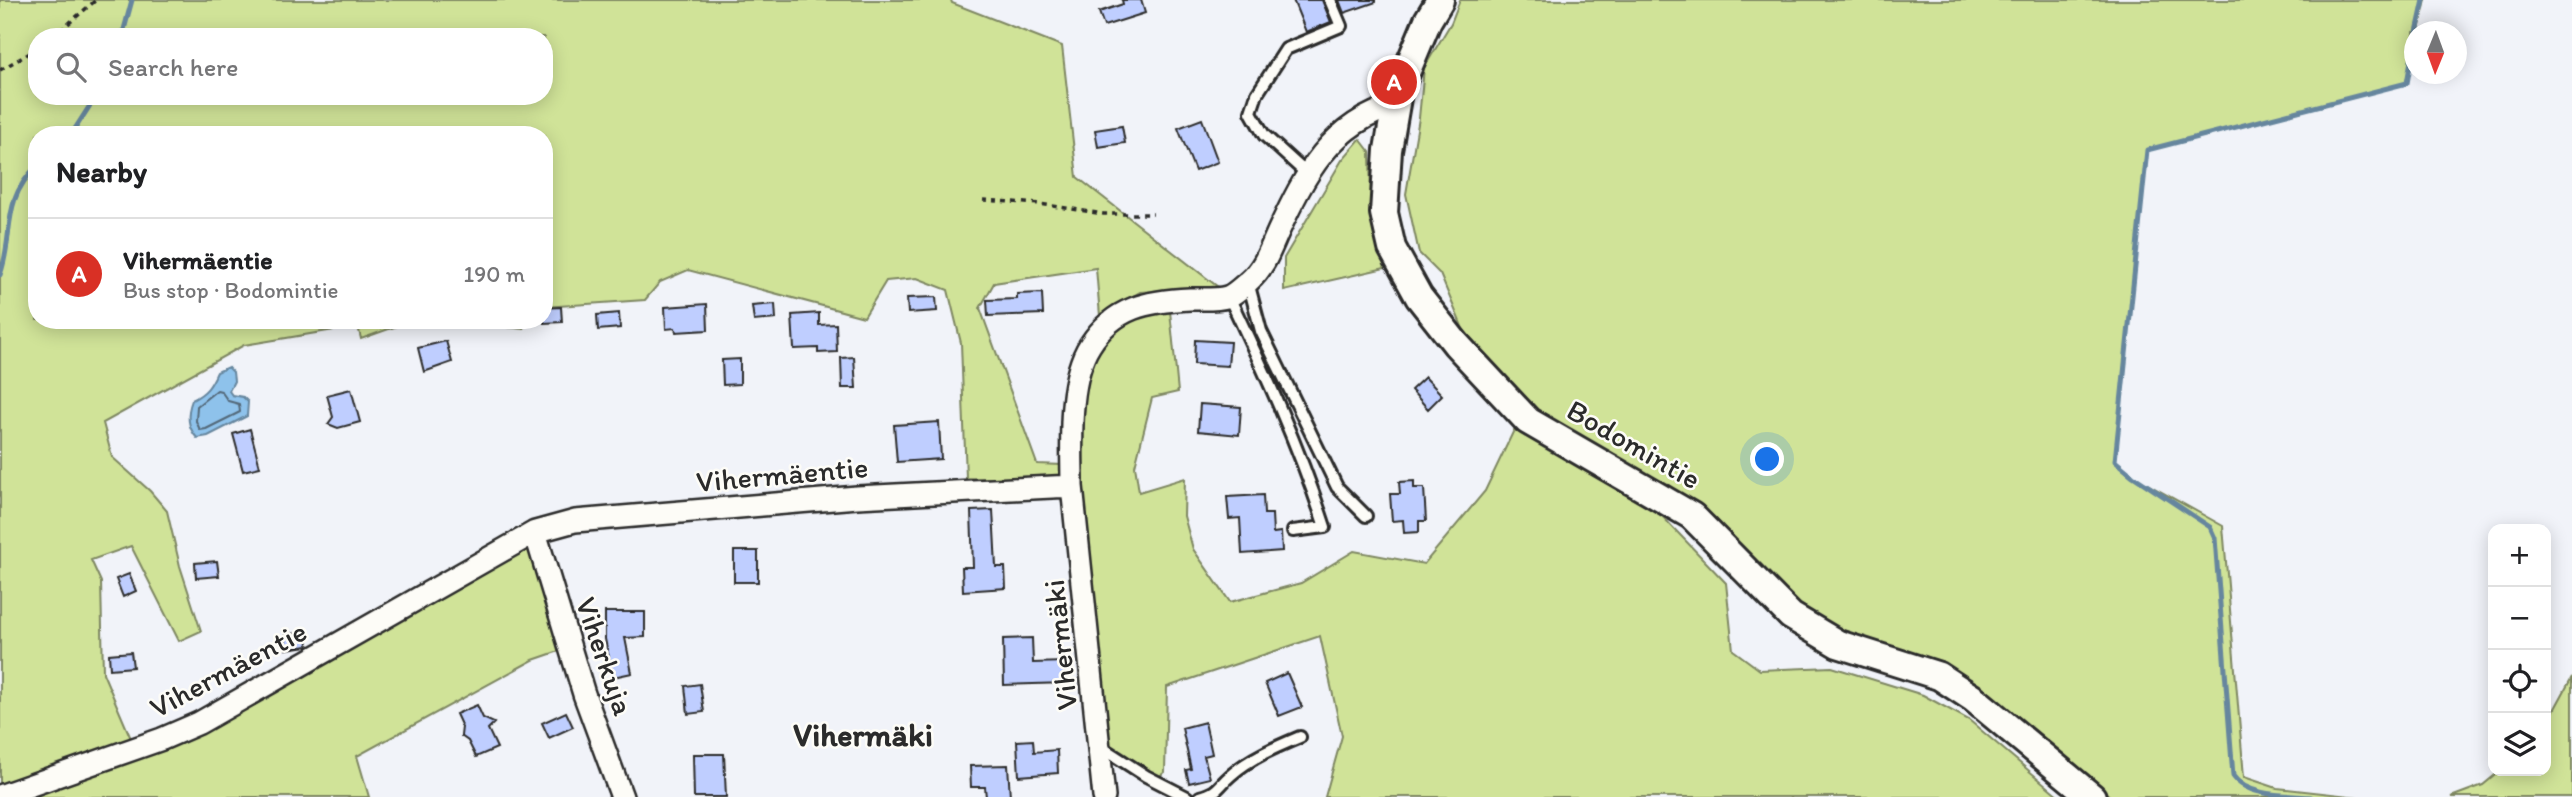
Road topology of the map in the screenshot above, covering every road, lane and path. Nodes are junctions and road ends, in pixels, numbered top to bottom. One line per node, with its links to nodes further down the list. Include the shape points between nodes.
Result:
1 (96, 0): 4 (path)
2 (1329, 0): 8 (lane, via 1341,26 1286,49 1251,112 1264,135)
3 (1440, 0): 7 (street, Bodomintie)
4 (63, 28)
5 (28, 54): 6 (path)
6 (0, 70)
7 (1396, 105): 8 (street, via 1364,117 1345,131); 24 (street, Bodomintie, via 1384,213 1392,248 1419,297 1528,421 1692,516 1791,616 1838,644 1939,676)
8 (1307, 174): 11 (street, via 1262,267)
9 (983, 200): 10 (path, via 1104,214)
10 (1153, 214)
11 (1248, 282): 12 (street); 14 (lane, via 1261,331 1337,488)
12 (1228, 297): 13 (street, via 1173,300 1131,309 1106,323 1088,348 1079,372 1072,423); 15 (lane, via 1276,396 1325,527)
13 (1072, 486): 16 (street, Vihermäentie, via 575,521); 18 (street, Vihermäki)
14 (1366, 516)
15 (1293, 531)
16 (535, 532): 19 (street, Vihermäentie, via 199,723); 20 (street, Viherkuja, via 584,694)
17 (1300, 737): 23 (lane, via 1267,751 1231,775 1217,792)
18 (1101, 747): 21 (street, Vihermäki); 22 (lane)
19 (0, 796)
20 (622, 797)
21 (1104, 797)
22 (1187, 797)
23 (1200, 797)
24 (2092, 797)

